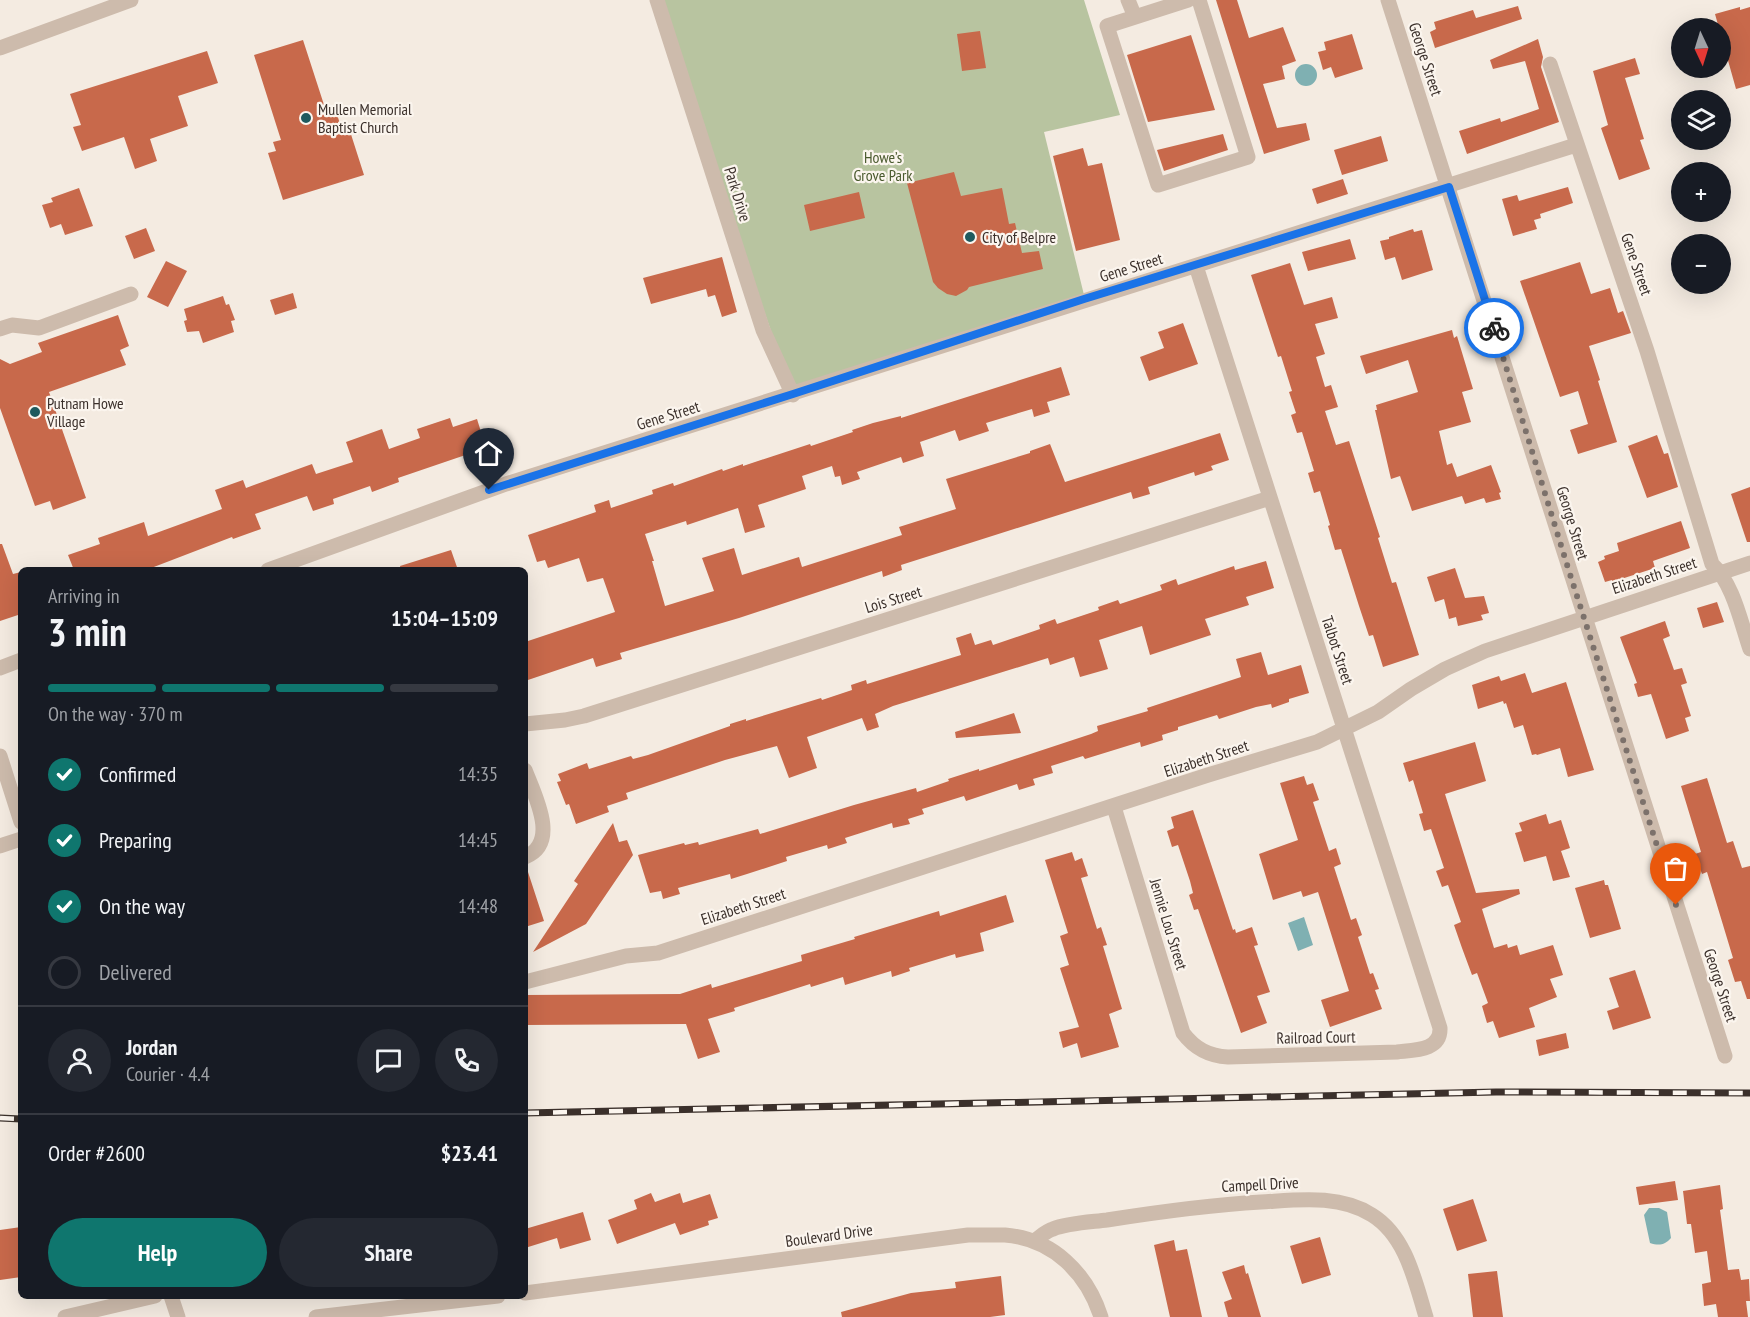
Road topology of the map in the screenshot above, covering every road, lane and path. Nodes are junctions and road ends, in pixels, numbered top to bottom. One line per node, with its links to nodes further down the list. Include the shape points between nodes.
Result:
1 (131, 0): 8 (street)
2 (657, 0): 15 (street, Park Drive, via 763,330)
3 (1128, 0): 7 (street)
4 (1188, 0): 7 (street)
5 (1199, 0): 7 (street, via 1248,157 1158,185 1107,26)
6 (1388, 0): 11 (street, George Street)
7 (1135, 17)
8 (0, 48)
9 (1550, 64): 10 (street)
10 (1576, 145): 11 (street, Gene Street); 19 (street, Gene Street, via 1644,340 1713,564)
11 (1449, 187): 12 (street, Gene Street); 20 (street, George Street)
12 (1196, 266): 15 (street, Gene Street); 16 (street, Talbot Street)
13 (131, 294): 14 (street, via 39,328 12,324)
14 (0, 329)
15 (793, 394): 18 (street, Gene Street, via 506,484)
16 (1270, 498): 24 (street, Lois Street, via 584,716); 25 (street, Talbot Street)
17 (1750, 562): 19 (street, Elizabeth Street)
18 (276, 567)
19 (1721, 572): 20 (street, Elizabeth Street); 21 (street, Gene Street)
20 (1585, 617): 25 (street, Elizabeth Street, via 1445,669); 36 (street, George Street)
21 (1750, 649)
22 (18, 661): 23 (street)
23 (0, 668)
24 (528, 724)
25 (1345, 728): 28 (street, Elizabeth Street, via 1317,742); 34 (street, Talbot Street, via 1440,1028)
26 (0, 756): 29 (street)
27 (528, 780): 32 (street, via 544,832 539,848)
28 (1114, 807): 33 (street, Elizabeth Street, via 658,953 626,956); 35 (street, Jennie Lou Street, via 1183,1033)
29 (18, 813)
30 (18, 840): 31 (street)
31 (0, 846)
32 (528, 855)
33 (528, 981)
34 (1436, 1044): 35 (street, Railroad Court, via 1397,1052 1228,1057 1213,1056)
35 (1197, 1048)
36 (1725, 1056)
37 (1034, 1241): 38 (street, Boulevard Drive, via 1007,1235 968,1235); 45 (street, Boulevard Drive, via 1071,1264 1083,1279); 46 (street, Campell Drive, via 1052,1229 1167,1210 1304,1200 1352,1205 1373,1215 1400,1243)
38 (528, 1293)
39 (142, 1299): 42 (street)
40 (172, 1299): 43 (street)
41 (472, 1299): 44 (street)
42 (66, 1317)
43 (178, 1317)
44 (316, 1317)
45 (1101, 1317)
46 (1426, 1317)

